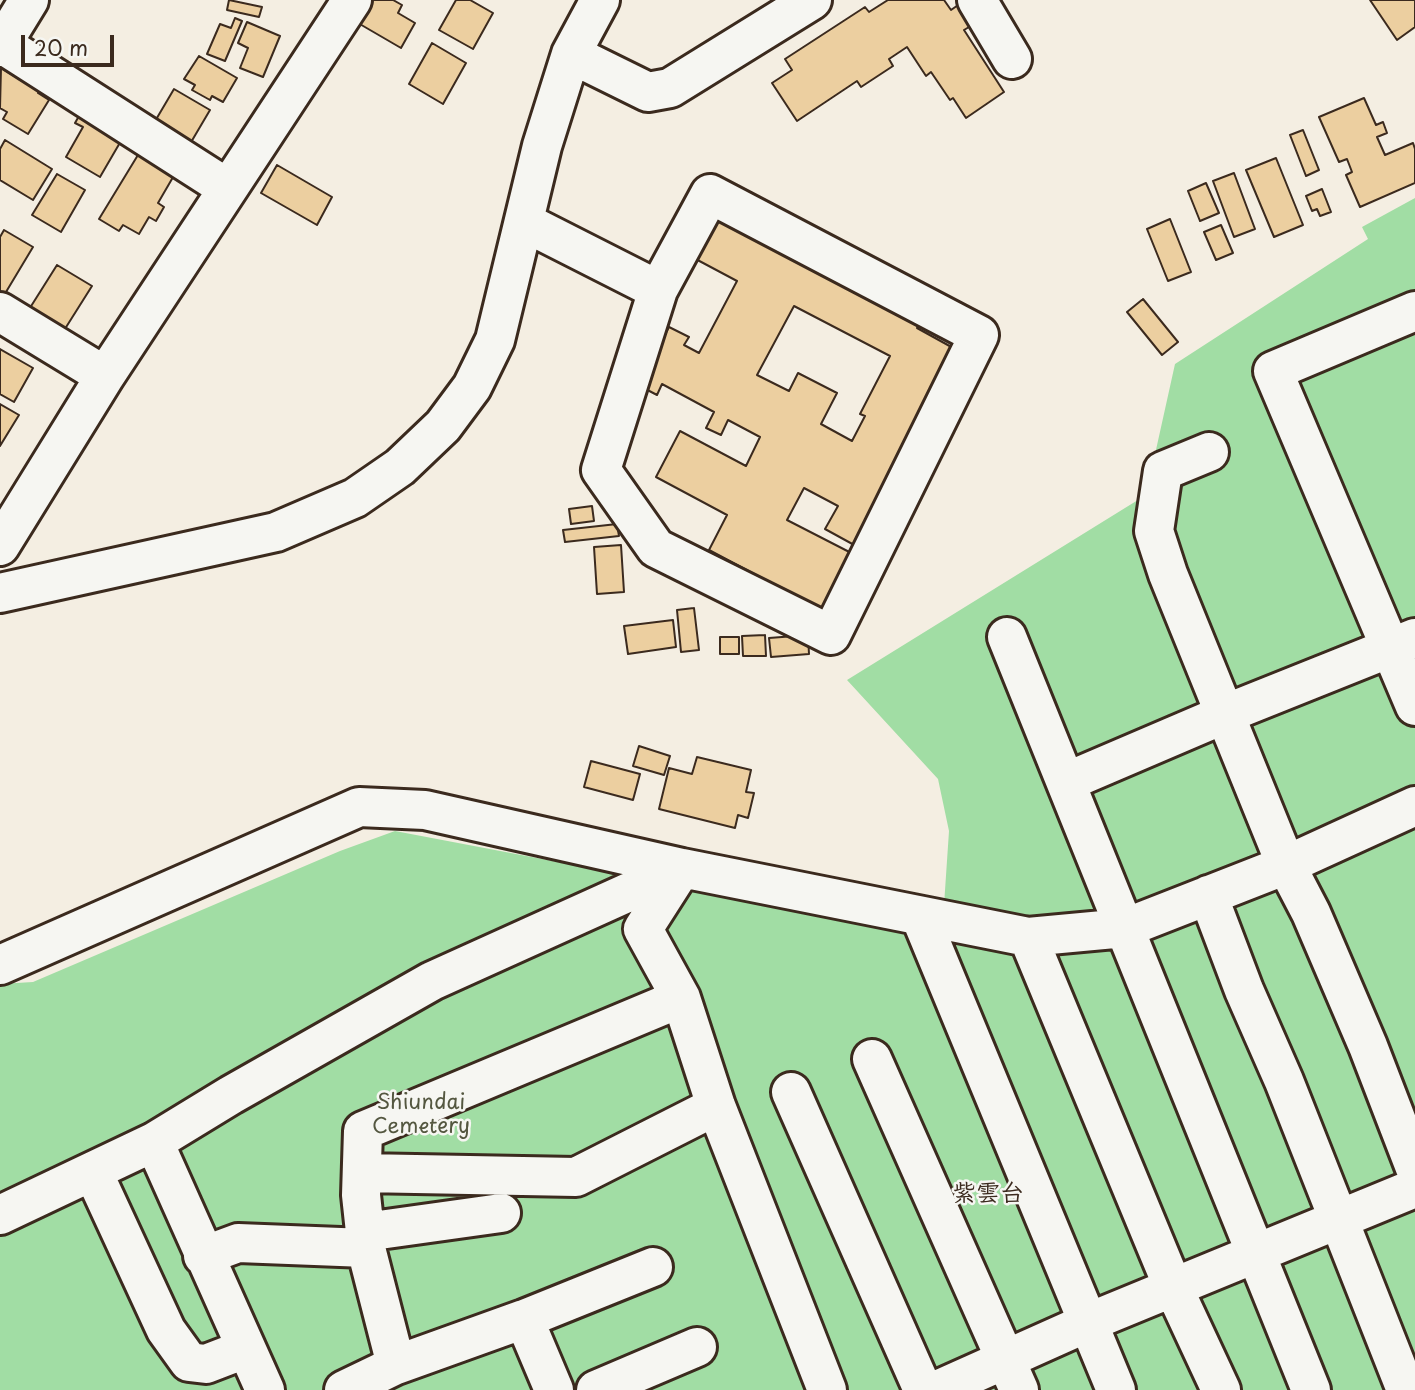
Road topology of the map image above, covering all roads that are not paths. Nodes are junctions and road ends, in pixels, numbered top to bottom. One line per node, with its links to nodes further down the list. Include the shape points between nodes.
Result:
1 (29, 0): 6 (street)
2 (352, 0): 9 (street)
3 (600, 0): 7 (street)
4 (812, 0): 7 (street, via 670,88 648,92)
5 (977, 0): 8 (street)
6 (1, 45): 9 (street)
7 (571, 54): 10 (street)
8 (1012, 59)
9 (227, 188): 14 (street)
10 (524, 222): 11 (street); 17 (street, via 495,340 472,387 443,426 400,467 355,498 276,533)
11 (658, 290): 11 (street, via 601,470 656,548 831,635 979,335 710,194)
12 (1415, 311): 19 (street, via 1273,371)
13 (0, 312): 14 (street)
14 (105, 376): 16 (street)
15 (1209, 452): 21 (street, via 1163,471 1154,531)
16 (0, 546)
17 (0, 593)
18 (1007, 637): 22 (street)
19 (1402, 643): 20 (street); 21 (street)
20 (1415, 706)
21 (1225, 714): 22 (street); 24 (street)
22 (1066, 782): 28 (street)
23 (1415, 806): 24 (street)
24 (1286, 865): 26 (street); 36 (street, via 1368,1046)
25 (682, 868): 27 (street); 30 (street, via 425,810 359,807); 31 (street, via 643,929); 35 (street, via 432,981)
26 (1208, 895): 28 (street); 42 (street)
27 (920, 916): 29 (street); 49 (street)
28 (1125, 928): 29 (street); 44 (street)
29 (1028, 937): 47 (street)
30 (0, 965)
31 (681, 998): 34 (street); 38 (street, via 363,1131)
32 (872, 1059): 53 (street)
33 (791, 1093): 59 (street)
34 (716, 1106): 38 (street, via 576,1177); 58 (street)
35 (154, 1142): 37 (street); 45 (street)
36 (1415, 1168)
37 (93, 1172): 41 (street); 51 (street, via 166,1331 189,1362 206,1364)
38 (362, 1173): 43 (street)
39 (1415, 1188): 42 (street)
40 (501, 1213): 43 (street)
41 (0, 1215)
42 (1338, 1220): 44 (street); 64 (street)
43 (365, 1240): 45 (street, via 238,1243); 52 (street)
44 (1256, 1253): 47 (street); 63 (street)
45 (203, 1256): 51 (street)
46 (653, 1267): 48 (street)
47 (1173, 1287): 49 (street); 62 (street)
48 (524, 1319): 52 (street); 56 (street)
49 (1089, 1322): 53 (street); 61 (street)
50 (696, 1347): 57 (street)
51 (245, 1349): 54 (street)
52 (396, 1364): 55 (street)
53 (1013, 1374): 60 (street)
54 (265, 1390)
55 (344, 1390)
56 (554, 1390)
57 (596, 1390)
58 (827, 1390)
59 (923, 1390)
60 (937, 1390)
61 (1116, 1390)
62 (1221, 1390)
63 (1311, 1390)
64 (1406, 1390)

